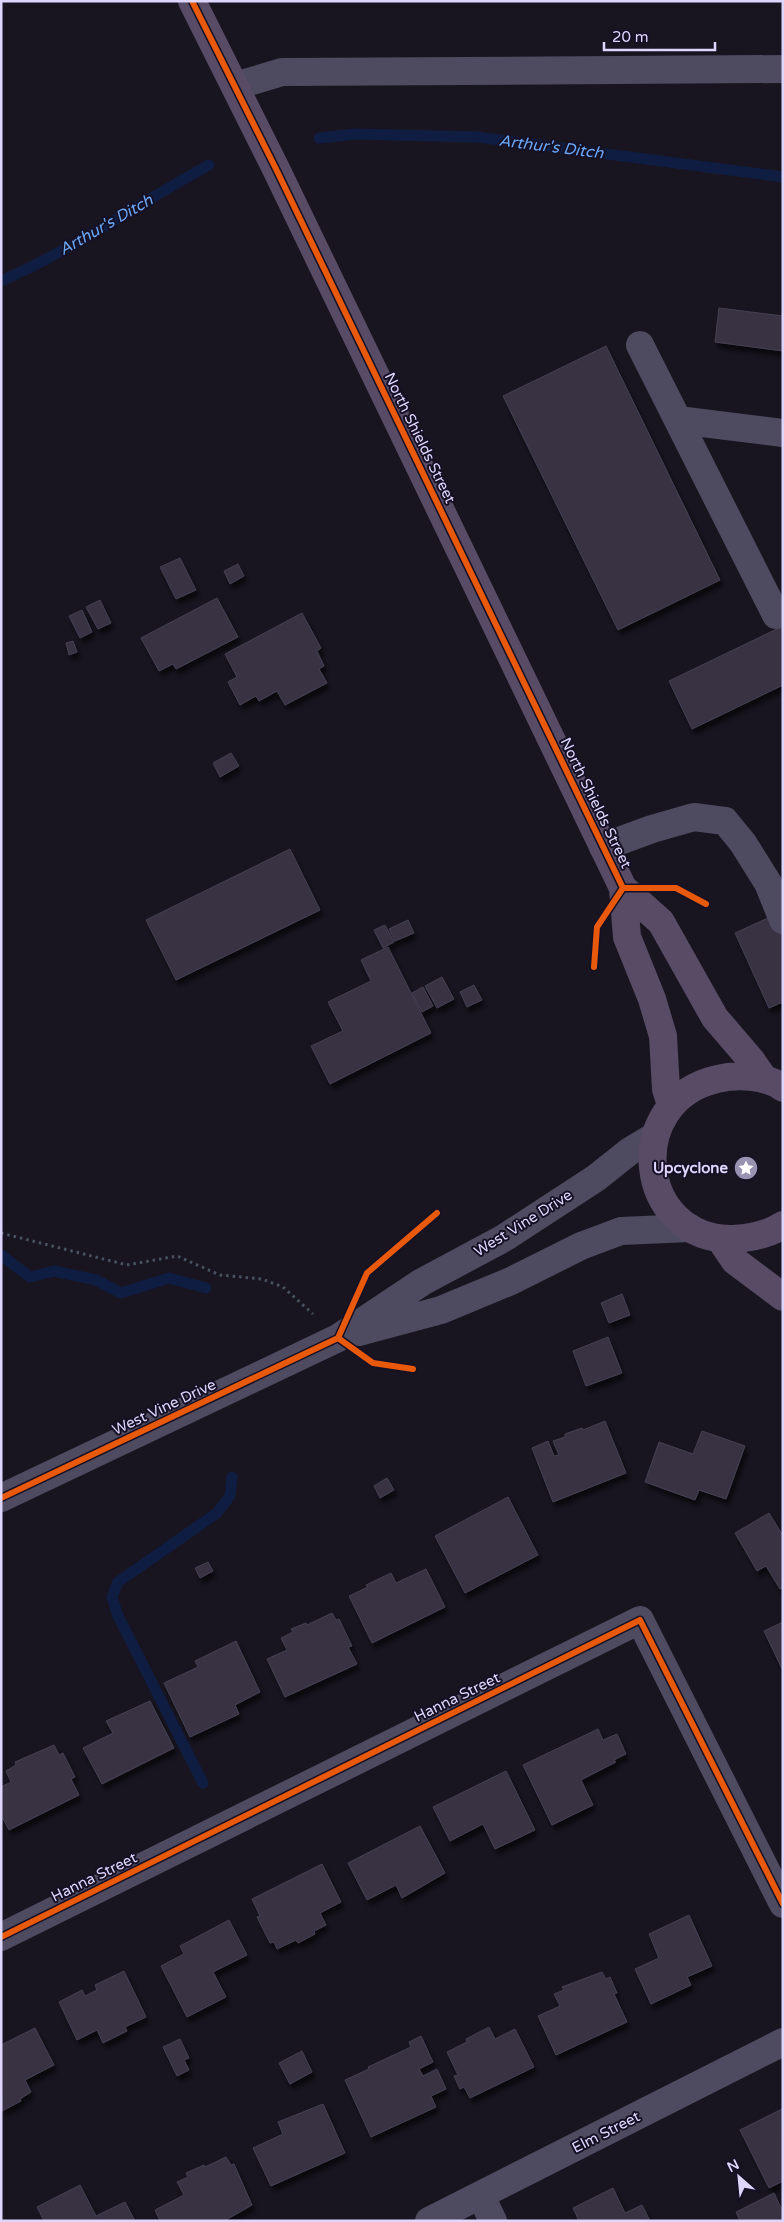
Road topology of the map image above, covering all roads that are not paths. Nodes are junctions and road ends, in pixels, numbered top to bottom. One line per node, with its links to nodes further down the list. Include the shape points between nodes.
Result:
1 (192, 1): 3 (main road, North Shields Street)
2 (783, 69): 3 (street, via 282,72)
3 (240, 96): 8 (main road, North Shields Street)
4 (640, 345): 5 (street)
5 (678, 420): 6 (street); 7 (street)
6 (783, 433)
7 (776, 615)
8 (603, 847): 9 (main road, North Shields Street); 10 (street, via 652,828 694,817 725,821 768,884)
9 (623, 888): 11 (main road, North Shields Street, via 661,922 715,1018); 12 (main road, North Shields Street, via 628,938 663,1036 666,1089)
10 (783, 920)
11 (773, 1084): 12 (main road, via 738,1076 706,1081)
12 (671, 1106): 13 (main road)
13 (655, 1136): 15 (main road, via 651,1154 658,1189 673,1214); 18 (street, West Vine Drive, via 504,1238 422,1282)
14 (783, 1224): 16 (main road, via 774,1231 747,1238)
15 (690, 1228): 16 (main road); 18 (street, West Vine Drive, via 621,1231 441,1310)
16 (720, 1239): 17 (main road, via 735,1261)
17 (783, 1297)
18 (338, 1338): 19 (street, West Vine Drive)
19 (1, 1498)
20 (783, 1904): 21 (street, Hanna Street, via 640,1620)
21 (1, 1937)
22 (783, 2042): 23 (street, Elm Street)
23 (481, 2196): 24 (street, Elm Street); 25 (street)
24 (429, 2221)
25 (493, 2221)

